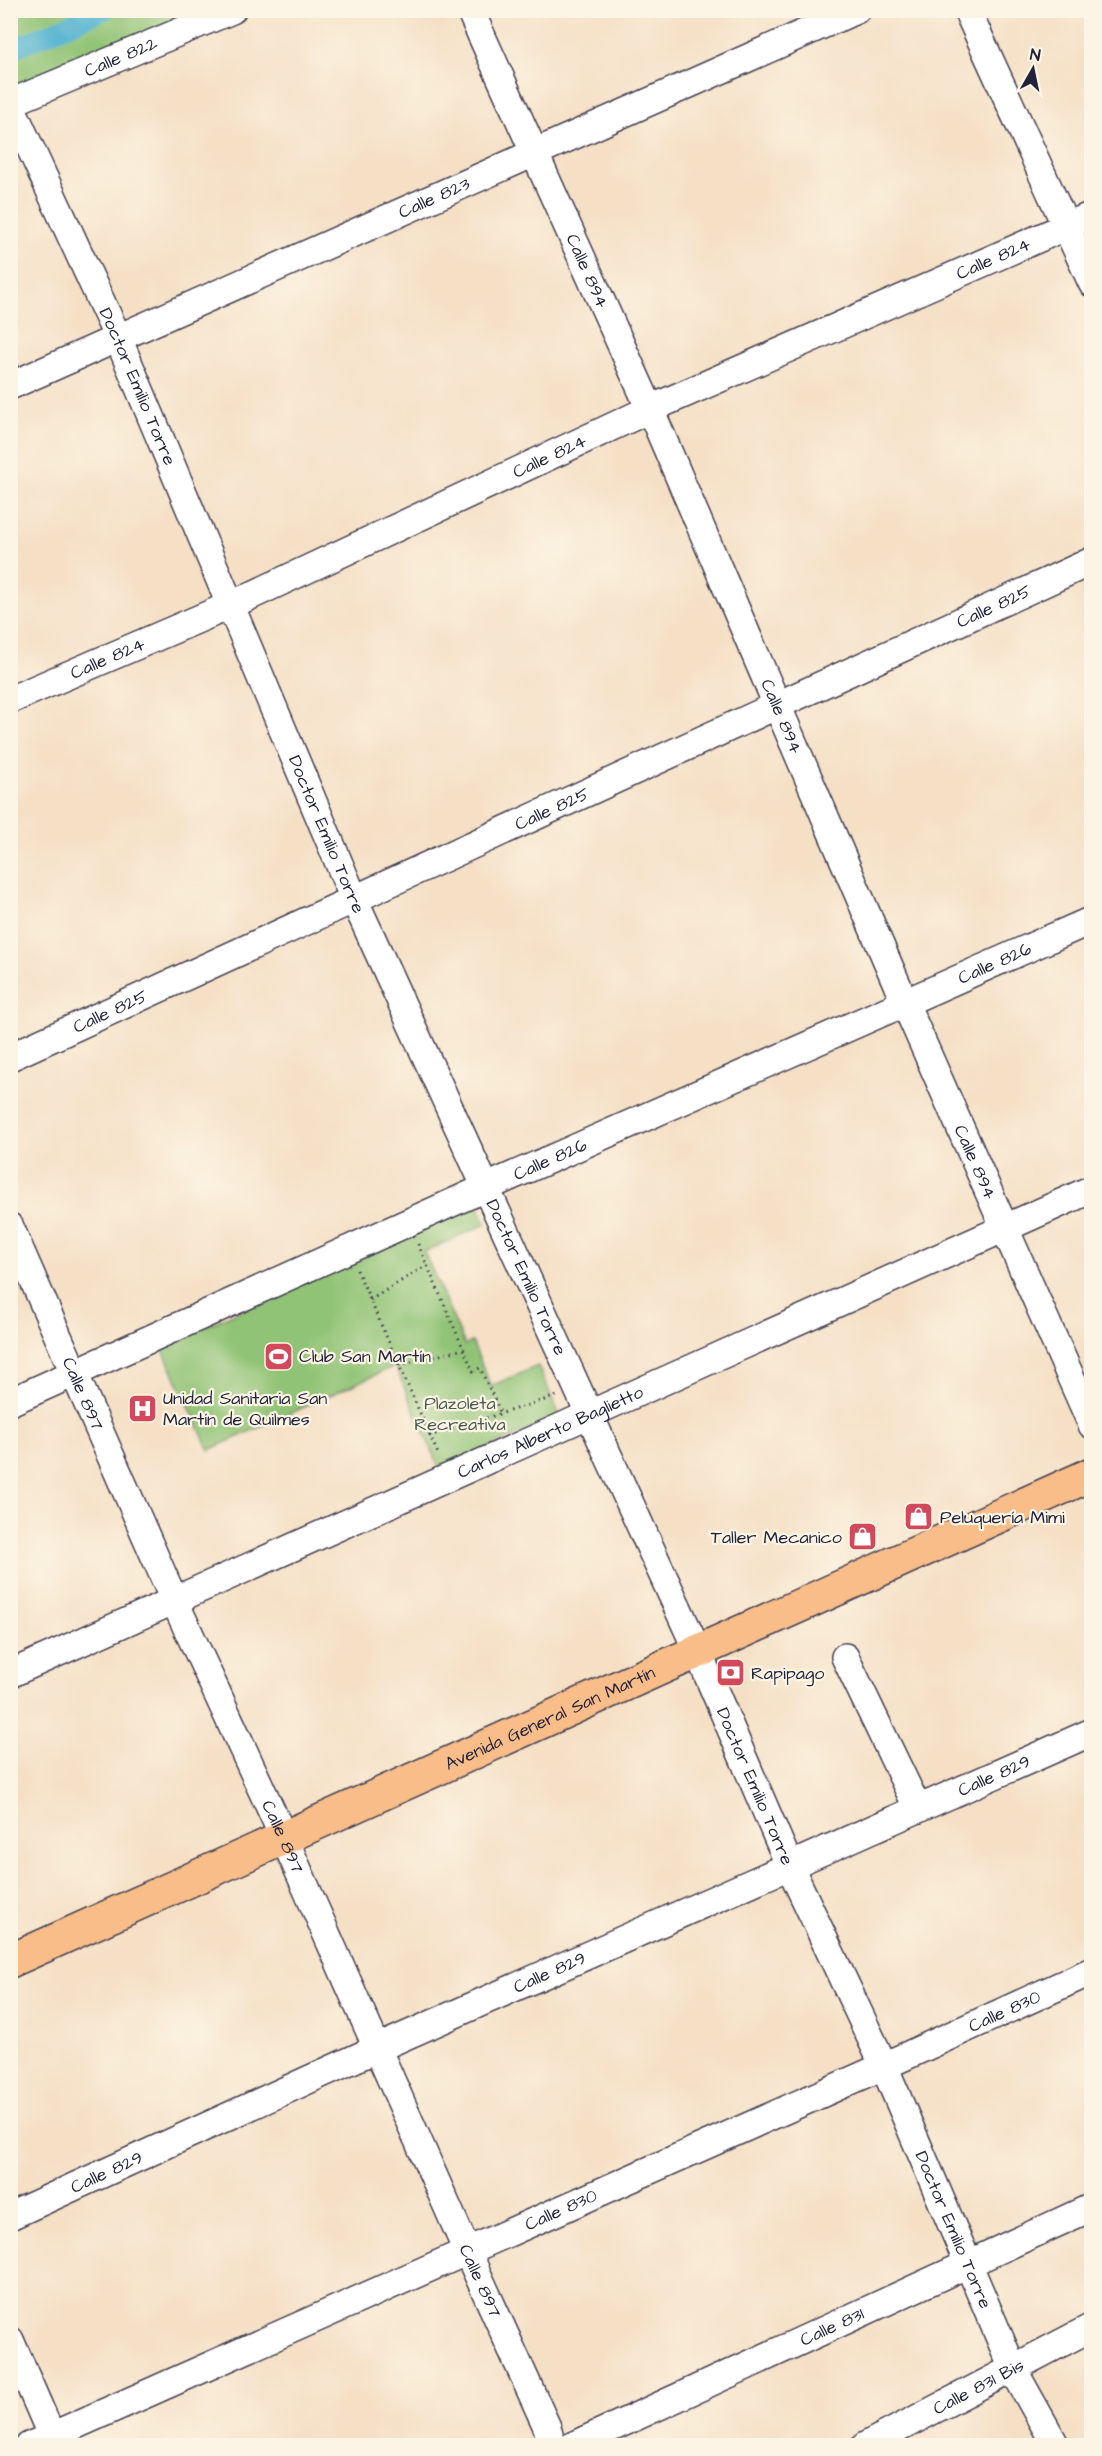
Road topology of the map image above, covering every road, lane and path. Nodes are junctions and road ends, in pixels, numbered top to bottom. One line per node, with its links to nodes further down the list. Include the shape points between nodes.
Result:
1 (232, 10): 5 (street, Calle 822)
2 (470, 10): 6 (street, Calle 894)
3 (856, 10): 6 (street, Calle 823)
4 (967, 10): 8 (street)
5 (10, 103): 10 (street, Doctor Emilio Torre)
6 (534, 153): 10 (street, Calle 823); 12 (street, Calle 894)
7 (1092, 215): 8 (street, Calle 824)
8 (1066, 226): 9 (street); 12 (street, Calle 824)
9 (1092, 283)
10 (118, 338): 11 (street, Calle 823); 14 (street, Doctor Emilio Torre)
11 (10, 386)
12 (650, 409): 14 (street, Calle 824); 16 (street, Calle 894)
13 (1092, 561): 16 (street, Calle 825)
14 (231, 605): 15 (street, Calle 824); 17 (street, Doctor Emilio Torre)
15 (10, 700)
16 (777, 705): 17 (street, Calle 825); 19 (street, Calle 894)
17 (354, 898): 20 (street, Calle 825); 21 (street, Doctor Emilio Torre)
18 (1092, 920): 19 (street, Calle 826)
19 (905, 1003): 21 (street, Calle 826); 25 (street, Calle 894)
20 (10, 1058)
21 (487, 1187): 23 (street, Calle 826); 32 (street, Doctor Emilio Torre)
22 (1092, 1189): 25 (street, Carlos Alberto Baglietto)
23 (408, 1223): 26 (street, Calle 826); 27 (path)
24 (10, 1227): 31 (street, Calle 897)
25 (1004, 1228): 35 (street, Carlos Alberto Baglietto); 36 (street, Calle 894)
26 (348, 1250): 28 (path); 31 (street, Calle 826)
27 (427, 1266): 28 (path); 29 (path)
28 (370, 1300): 30 (path)
29 (464, 1349): 30 (path); 34 (path, via 473,1371 480,1368)
30 (399, 1365): 37 (path)
31 (75, 1373): 33 (street, Calle 826); 40 (street, Calle 897)
32 (579, 1389): 34 (path); 35 (street, Doctor Emilio Torre)
33 (10, 1402)
34 (501, 1413): 37 (path)
35 (590, 1413): 39 (street, Carlos Alberto Baglietto); 41 (street, Doctor Emilio Torre)
36 (1092, 1425)
37 (429, 1436): 39 (path)
38 (1092, 1474): 41 (main road, Avenida General San Martín)
39 (448, 1477): 40 (street, Carlos Alberto Baglietto)
40 (174, 1600): 43 (street, Carlos Alberto Baglietto); 46 (street, Calle 897)
41 (697, 1650): 46 (main road, Avenida General San Martín); 47 (street, Doctor Emilio Torre)
42 (845, 1657): 45 (street)
43 (10, 1674)
44 (1092, 1732): 45 (street, Calle 829)
45 (918, 1809): 47 (street, Calle 829)
46 (284, 1838): 48 (main road, Avenida General San Martín); 50 (street, Calle 897)
47 (790, 1867): 50 (street, Calle 829); 51 (street, Doctor Emilio Torre)
48 (10, 1961)
49 (1092, 1971): 51 (street, Calle 830)
50 (378, 2048): 53 (street, Calle 829); 54 (street, Calle 897)
51 (884, 2066): 54 (street, Calle 830); 55 (street, Doctor Emilio Torre)
52 (1092, 2207): 55 (street, Calle 831)
53 (10, 2216)
54 (467, 2251): 59 (street, Calle 830); 60 (street, Calle 897, via 548,2427)
55 (969, 2262): 58 (street, Doctor Emilio Torre); 61 (street, Calle 831)
56 (1092, 2327): 58 (street, Calle 831 Bis)
57 (10, 2340): 59 (street)
58 (1013, 2369): 62 (street, Calle 831 Bis); 63 (street, Doctor Emilio Torre)
59 (46, 2442)
60 (552, 2445)
61 (572, 2445)
62 (866, 2445)
63 (1056, 2445)

